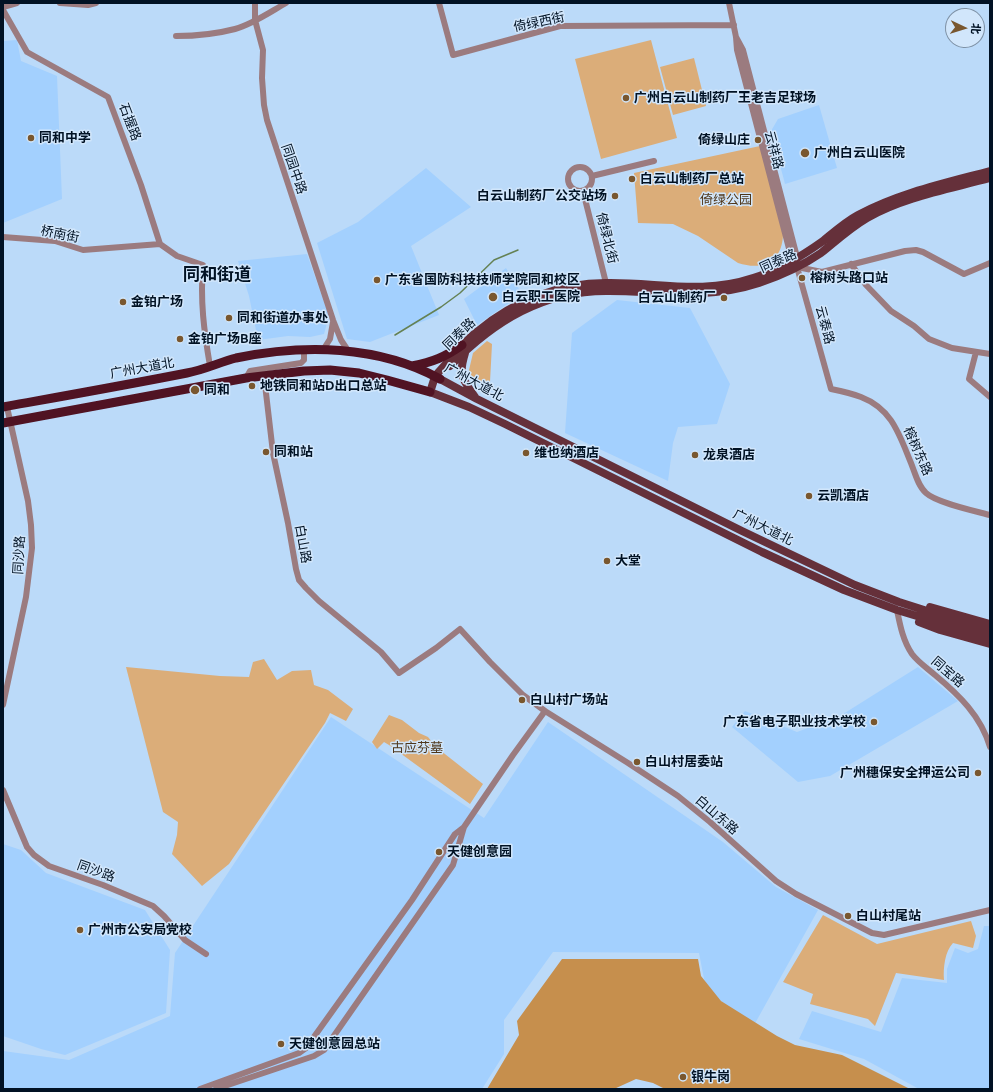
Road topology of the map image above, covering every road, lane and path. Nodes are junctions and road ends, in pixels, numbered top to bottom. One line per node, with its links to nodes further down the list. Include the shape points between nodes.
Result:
1 (17, 3): 8 (street)
2 (60, 3): 3 (street)
3 (96, 3)
4 (255, 3): 9 (street, 同园中路)
5 (286, 3): 9 (street)
6 (439, 3): 10 (street, 倚绿西街, via 453,55 560,26)
7 (729, 3): 10 (street, 云祥路)
8 (3, 8): 18 (street, 石握路, via 27,52 108,98)
9 (255, 20): 11 (street, via 236,29 195,36); 24 (street, 同园中路, via 263,50 262,78 267,120)
10 (734, 25): 19 (street, 云祥路, via 736,37 743,50)
11 (176, 36)
12 (654, 161): 14 (street)
13 (990, 171): 19 (main road, 同泰路, via 925,188 881,204 850,220)
14 (592, 176): 16 (street, via 590,187); 16 (street, via 583,167 576,168 570,173 568,181 572,188)
15 (990, 178): 22 (main road, 同泰路, via 883,210 859,223)
16 (583, 191): 23 (street, 倚绿北街)
17 (3, 237): 18 (street, 桥南街, via 55,242 82,250)
18 (160, 244): 31 (street, via 177,256 203,265 202,320)
19 (794, 259): 22 (street, 云祥路); 23 (main road, 同泰路, via 770,272 719,286)
20 (990, 263): 21 (street, via 964,274 916,250)
21 (851, 264): 22 (street, via 822,272); 29 (street, via 866,285 891,311 929,339 952,348)
22 (797, 267): 23 (main road, 同泰路, via 758,283 723,292 694,294); 36 (street, 云泰路)
23 (607, 287): 25 (main road, 同泰路, via 576,285 530,298 497,316 473,335)
24 (333, 320): 27 (street, via 330,339); 28 (street, 同园中路)
25 (464, 348): 32 (highway, via 427,363); 35 (main road, 同泰路); 39 (main road, via 462,376)
26 (304, 350): 27 (highway, 广州大道北); 31 (highway, 广州大道北, via 249,356); 34 (street, via 304,360 301,363 250,371)
27 (323, 350): 28 (highway, 广州大道北)
28 (349, 352): 32 (highway, 广州大道北, via 385,357)
29 (976, 352): 30 (street); 38 (street, via 969,379)
30 (990, 354)
31 (210, 366): 40 (highway, 广州大道北, via 189,373)
32 (412, 366): 35 (highway, 广州大道北)
33 (264, 376): 34 (highway, 广州大道北); 37 (highway, 广州大道北, via 304,371 340,371 373,376); 48 (street, 白山路, via 273,453 299,580 319,601 381,652 399,673)
34 (246, 378): 41 (highway, 广州大道北)
35 (437, 378): 37 (main road, 同泰路); 39 (main road, 广州大道北)
36 (831, 389): 44 (street, 榕树东路, via 868,400 887,414 926,494)
37 (430, 392): 43 (main road, 广州大道北, via 469,407)
38 (990, 397)
39 (477, 399): 42 (main road, 广州大道北)
40 (5, 407): 41 (street, 同沙路)
41 (6, 422): 52 (street, 同沙路, via 29,507 32,548 26,597)
42 (536, 428): 43 (main road); 45 (main road, 广州大道北)
43 (532, 437): 45 (main road, 广州大道北, via 844,590)
44 (990, 515)
45 (898, 606): 46 (main road); 47 (main road, via 917,604); 51 (main road, via 913,619 940,630); 54 (street, 同宝路, via 902,635 913,655 969,707 982,726)
46 (921, 613): 49 (main road); 50 (main road)
47 (990, 624)
48 (460, 629): 53 (street, 白山东路, via 523,695)
49 (990, 631)
50 (990, 638)
51 (990, 644)
52 (3, 705)
53 (545, 711): 56 (street); 57 (street, 白山东路, via 678,796 776,881 872,933 884,935)
54 (990, 747)
55 (3, 790): 58 (street, 同沙路, via 27,847 34,856 49,866 110,887 153,906 185,940)
56 (464, 827): 59 (street, via 455,834 412,900 306,1048 299,1053); 60 (street, via 453,865 324,1050 314,1056)
57 (990, 910)
58 (206, 954)
59 (200, 1089)
60 (216, 1089)

